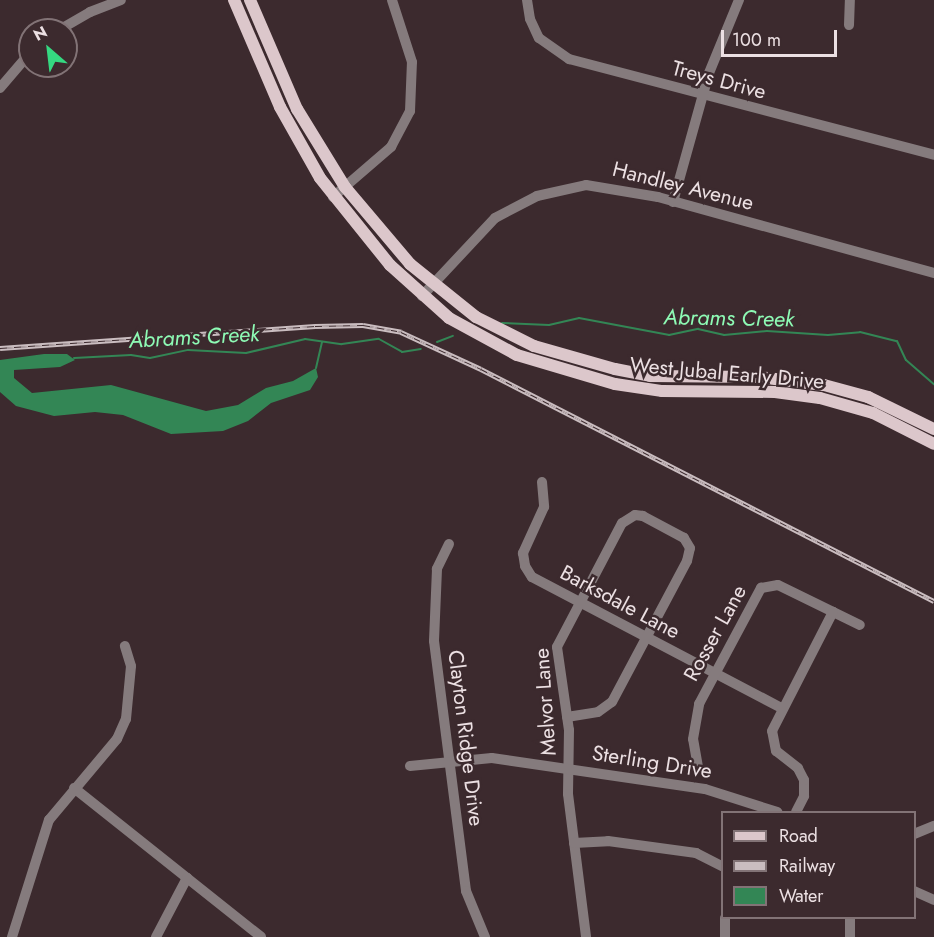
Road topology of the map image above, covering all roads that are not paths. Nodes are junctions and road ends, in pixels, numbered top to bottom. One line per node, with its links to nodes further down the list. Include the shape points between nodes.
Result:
1 (121, 0): 8 (street)
2 (234, 0): 15 (main road, West Jubal Early Drive, via 288,125)
3 (250, 0): 14 (main road, West Jubal Early Drive, via 297,109)
4 (392, 0): 14 (street, via 412,62 410,111 391,147)
5 (527, 0): 12 (street, Treys Drive, via 532,27 554,52 584,64)
6 (739, 0): 12 (street)
7 (850, 0): 9 (street)
8 (78, 21)
9 (849, 25)
10 (18, 67): 11 (street)
11 (0, 88)
12 (702, 95): 13 (street, Treys Drive); 16 (street)
13 (934, 155)
14 (345, 187): 15 (street); 18 (main road, West Jubal Early Drive, via 382,235)
15 (333, 197): 19 (main road, West Jubal Early Drive, via 378,252)
16 (673, 202): 17 (street, Handley Avenue); 18 (street, Handley Avenue, via 603,186 569,187 537,196 509,208 482,228)
17 (934, 272)
18 (431, 284): 19 (street, Handley Avenue); 20 (main road, West Jubal Early Drive, via 483,322 548,350 644,375 759,377 824,385 877,401)
19 (422, 296): 21 (main road, West Jubal Early Drive, via 485,340 550,366 644,389 775,392 820,398 873,413)
20 (934, 429)
21 (934, 444)
22 (542, 482): 24 (street, Barksdale Lane, via 544,507 525,542 524,562 537,581)
23 (449, 544): 32 (street, Clayton Ridge Drive, via 437,569 434,620)
24 (579, 603): 27 (street, Barksdale Lane); 27 (street, Melvor Lane, via 625,520 637,515 661,525 687,540 690,554); 31 (street, Melvor Lane, via 557,647)
25 (832, 612): 26 (street, Rosser Lane); 29 (street, Rosser Lane, via 778,585 764,586 755,594); 30 (street)
26 (860, 625)
27 (646, 638): 29 (street, Barksdale Lane); 31 (street, Melvor Lane, via 610,705 598,712)
28 (125, 646): 36 (street, via 131,666 126,719 117,739)
29 (715, 672): 30 (street, Barksdale Lane); 34 (street, Rosser Lane, via 694,721 693,748)
30 (782, 708): 38 (street, via 771,738 776,751 798,768 804,780 804,796)
31 (567, 717): 35 (street, Melvor Lane)
32 (448, 761): 33 (street, Sterling Drive); 35 (street, Sterling Drive, via 492,758); 51 (street, Clayton Ridge Drive, via 466,891)
33 (410, 766)
34 (698, 767)
35 (568, 769): 37 (street, Sterling Drive, via 705,789); 41 (street, Melvor Lane)
36 (74, 788): 43 (street); 48 (street, via 58,805 39,842)
37 (771, 811)
38 (797, 811)
39 (934, 826): 40 (street)
40 (916, 834)
41 (574, 843): 42 (street, via 608,841 696,853 710,856); 52 (street, Melvor Lane)
42 (721, 864)
43 (187, 878): 49 (street); 50 (street)
44 (916, 891): 45 (street)
45 (934, 900)
46 (725, 919): 53 (street)
47 (850, 919): 54 (street)
48 (12, 937)
49 (156, 937)
50 (261, 937)
51 (485, 937)
52 (586, 937)
53 (725, 937)
54 (850, 937)

